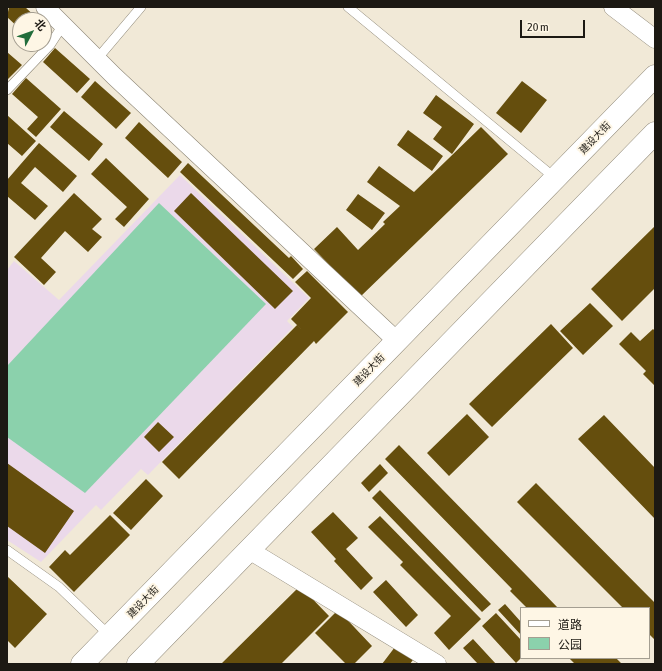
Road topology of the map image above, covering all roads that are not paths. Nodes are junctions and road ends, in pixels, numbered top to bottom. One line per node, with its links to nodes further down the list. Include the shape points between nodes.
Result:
1 (45, 7): 5 (street)
2 (141, 7): 7 (lane)
3 (348, 7): 11 (lane)
4 (613, 7): 6 (street)
5 (63, 25): 7 (street); 9 (lane, via 50,45)
6 (655, 39)
7 (97, 59): 12 (street)
8 (655, 76): 11 (main road, 建设大街)
9 (7, 90)
10 (655, 133): 14 (main road)
11 (555, 178): 12 (main road, 建设大街)
12 (397, 341): 15 (main road, 建设大街)
13 (7, 550): 15 (lane, via 59,587)
14 (249, 550): 17 (main road); 18 (street)
15 (110, 636): 16 (main road, 建设大街)
16 (82, 664)
17 (138, 664)
18 (437, 664)

